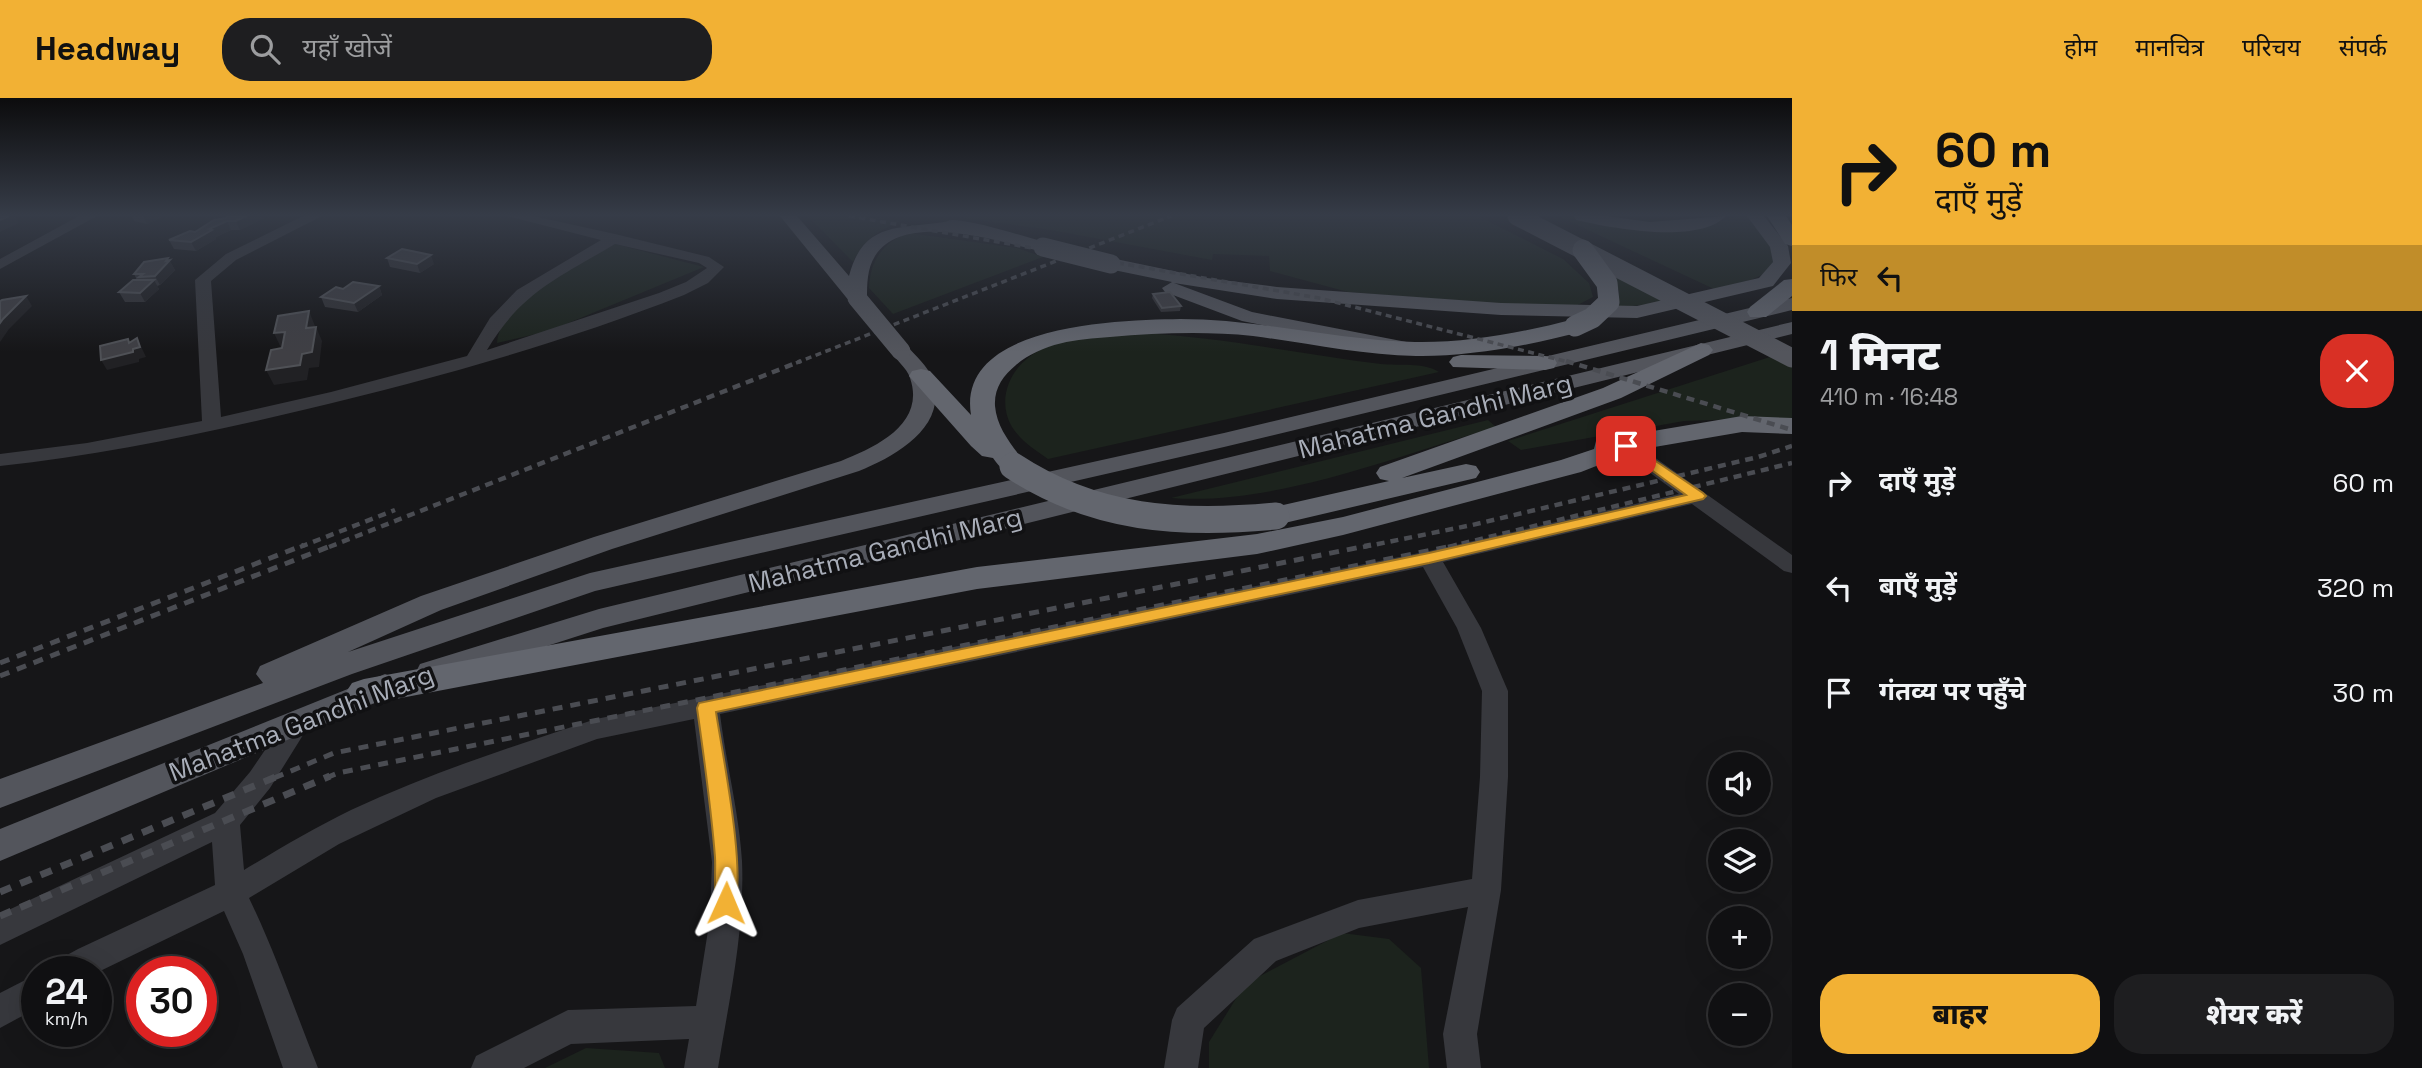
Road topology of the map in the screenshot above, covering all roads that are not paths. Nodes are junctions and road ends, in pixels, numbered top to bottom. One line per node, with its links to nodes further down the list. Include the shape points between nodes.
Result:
1 (226, 261): 25 (street, via 203,280)
2 (576, 261): 22 (street, via 523,293 496,321)
3 (706, 261): 22 (street, via 715,271 661,298)
4 (826, 261): 13 (main road)
5 (863, 261): 13 (main road)
6 (1100, 261): 11 (main road, bridge)
7 (1592, 261): 19 (highway, bridge, via 1611,293 1606,306 1576,326 1473,346)
8 (1605, 261): 21 (main road, bridge)
9 (1637, 261): 18 (main road)
10 (1782, 261): 11 (main road, via 1766,282 1637,312 1501,309 1278,293)
11 (1119, 266): 19 (main road, via 1229,312)
12 (1792, 285): 15 (highway)
13 (857, 298): 24 (main road, bridge)
14 (1792, 304): 15 (main road, Mahatma Gandhi Marg)
15 (1758, 312): 23 (main road, Mahatma Gandhi Marg)
16 (1132, 328): 19 (highway, via 1171,324 1230,327); 23 (highway, via 1209,332 1390,357); 29 (highway, via 1076,333 1030,346 994,372 981,405 990,435)
17 (1792, 328): 20 (main road, Mahatma Gandhi Marg)
18 (1792, 341)
19 (1415, 349)
20 (1701, 350): 31 (highway, via 1612,393); 34 (main road, Mahatma Gandhi Marg, via 598,619)
21 (1792, 358)
22 (472, 362): 25 (street)
23 (1545, 363): 37 (main road, Mahatma Gandhi Marg, via 590,583 341,667)
24 (921, 376): 29 (highway, via 980,440); 37 (main road, via 925,402 918,420 903,438 866,460 431,603)
25 (212, 425): 28 (street, via 60,455)
26 (1792, 426): 27 (highway, via 1742,424)
27 (1626, 446): 30 (street); 31 (highway, via 1549,453); 34 (highway, via 1571,466 1256,544 977,578)
28 (0, 460)
29 (1013, 466): 31 (highway, bridge, via 1065,496 1146,516 1220,521)
30 (1698, 496): 32 (street); 33 (street)
31 (1276, 516)
32 (1429, 558): 35 (street); 41 (street, via 1469,628 1494,691)
33 (1792, 566)
34 (364, 692): 36 (main road, Mahatma Gandhi Marg)
35 (706, 708): 42 (street, via 596,729 450,781 329,835); 47 (street, via 727,882 720,968)
36 (300, 719): 39 (street, via 260,780); 40 (main road, Mahatma Gandhi Marg)
37 (28, 781): 38 (main road, Mahatma Gandhi Marg)
38 (0, 794)
39 (225, 822): 42 (street); 43 (street)
40 (0, 845)
41 (1486, 890): 51 (street, via 1358,914 1265,950 1189,1020); 52 (street, via 1460,1034)
42 (231, 892): 44 (street); 48 (street)
43 (0, 930)
44 (96, 956)
45 (21, 999): 46 (street)
46 (0, 1011)
47 (709, 1022): 49 (street, via 568,1027); 50 (street)
48 (301, 1068)
49 (488, 1068)
50 (701, 1068)
51 (1181, 1068)
52 (1464, 1068)

